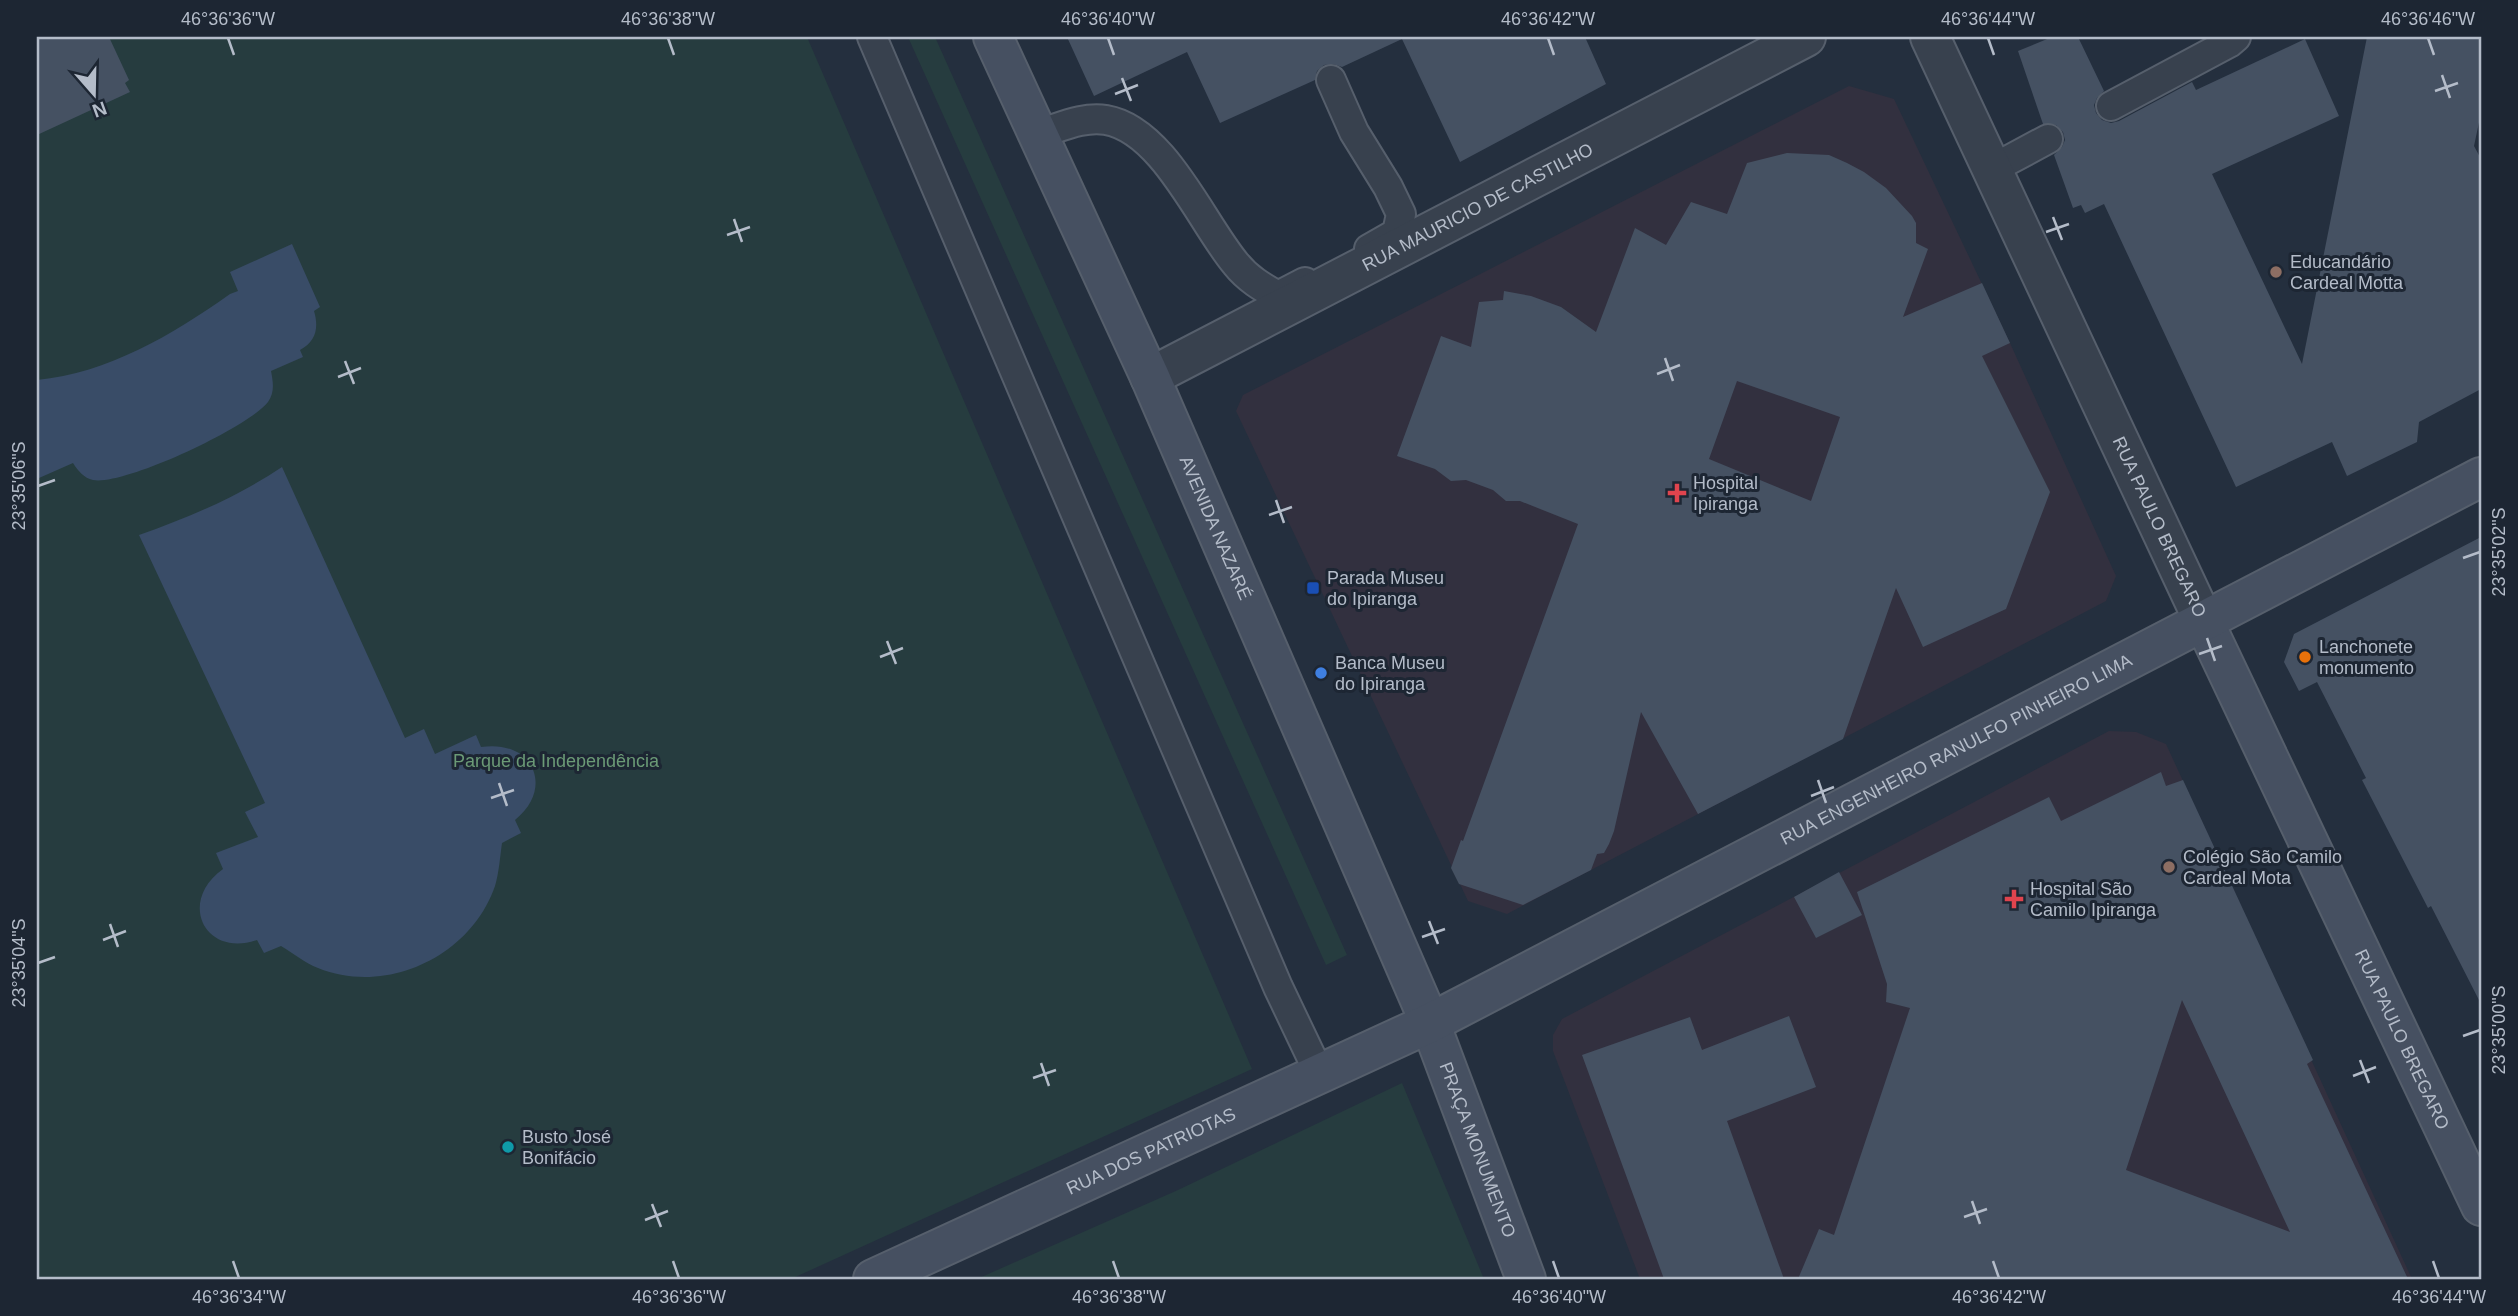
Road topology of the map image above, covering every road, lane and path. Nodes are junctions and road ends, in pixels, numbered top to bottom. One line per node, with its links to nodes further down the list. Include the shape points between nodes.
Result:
1 (872, 37): 15 (lane)
2 (993, 37): 8 (main road, AVENIDA NAZARÉ)
3 (1806, 37): 11 (street, RUA MAURICIO DE CASTILHO)
4 (1930, 37): 10 (street, RUA PAULO BREGARO)
5 (2236, 37): 7 (lane)
6 (1331, 80): 8 (lane, via 1354,132 1401,214 1397,233 1278,296 1235,264 1186,188 1129,129 1106,120 1080,121)
7 (2111, 106)
8 (1038, 134): 11 (main road, AVENIDA NAZARÉ)
9 (2049, 139): 10 (lane)
10 (1992, 169): 13 (street, RUA PAULO BREGARO)
11 (1150, 377): 14 (main road, AVENIDA NAZARÉ)
12 (2481, 477): 13 (main road, RUA ENGENHEIRO RANULFO PINHEIRO LIMA)
13 (2204, 621): 14 (main road, RUA ENGENHEIRO RANULFO PINHEIRO LIMA); 16 (main road, RUA PAULO BREGARO)
14 (1430, 1023): 15 (main road, RUA DOS PATRIOTAS); 18 (main road, PRAÇA MONUMENTO)
15 (1319, 1073): 17 (main road, RUA DOS PATRIOTAS)
16 (2481, 1206)
17 (873, 1279)
18 (1526, 1279)

